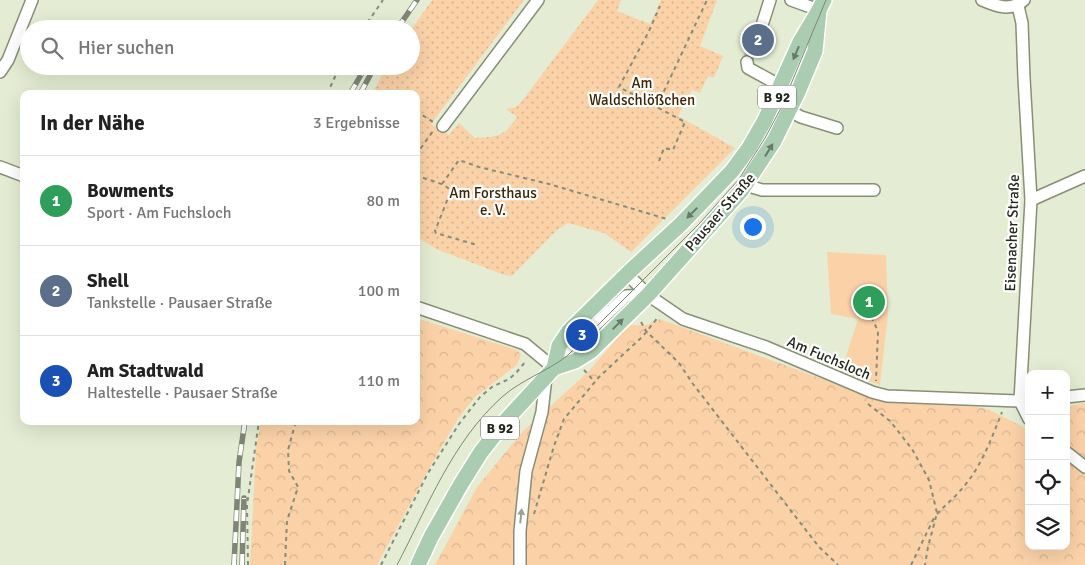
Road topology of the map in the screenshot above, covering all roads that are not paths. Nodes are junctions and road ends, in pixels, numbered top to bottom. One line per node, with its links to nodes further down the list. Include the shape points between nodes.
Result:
1 (32, 0): 8 (street)
2 (538, 0): 15 (street)
3 (770, 0): 9 (street)
4 (791, 0): 7 (street)
5 (982, 0): 6 (street, via 1001,7)
6 (1021, 3): 22 (street, Eisenacher Straße)
7 (822, 5): 13 (main road, Pausaer Straße / B 92, one-way to 13, via 800,42); 14 (main road, Pausaer Straße / B 92, via 815,51)
8 (24, 20)
9 (762, 22)
10 (20, 30): 12 (street)
11 (747, 62): 13 (street, via 748,68)
12 (0, 72)
13 (781, 86): 23 (main road, Pausaer Straße / B 92, one-way to 23, via 766,120 720,185)
14 (790, 111): 16 (street); 20 (main road, Pausaer Straße / B 92, one-way to 14)
15 (440, 124)
16 (836, 128)
17 (0, 166): 18 (street)
18 (20, 174)
19 (1085, 176): 22 (street)
20 (747, 184): 21 (street, via 762,190); 24 (main road, Pausaer Straße / B 92)
21 (874, 190)
22 (1031, 200): 30 (street, Eisenacher Straße)
23 (627, 274): 24 (street, Am Fuchsloch); 25 (street); 27 (main road, Pausaer Straße / B 92, via 569,331)
24 (648, 294): 25 (street); 27 (main road, Pausaer Straße / B 92, one-way to 24, via 591,351); 30 (street, Am Fuchsloch, via 683,319 766,348 868,396)
25 (626, 296): 27 (street)
26 (420, 308): 27 (street, via 525,344 534,350)
27 (550, 372): 34 (main road, Pausaer Straße / B 92, via 481,452 450,502); 35 (street, Pausaer Straße, one-way to 27, via 526,471)
28 (1085, 395): 29 (street)
29 (1070, 397)
30 (1024, 401): 31 (street)
31 (1028, 415)
32 (1070, 455): 33 (street)
33 (1085, 467)
34 (418, 565)
35 (520, 565)

